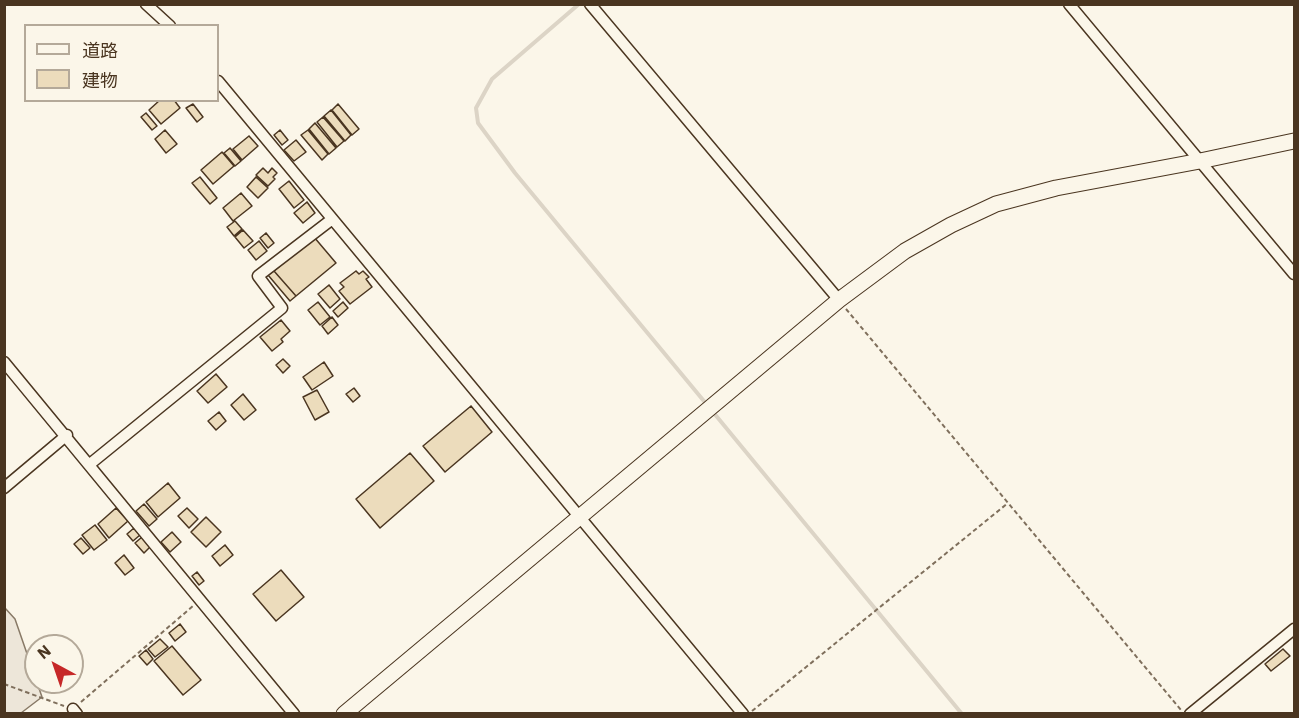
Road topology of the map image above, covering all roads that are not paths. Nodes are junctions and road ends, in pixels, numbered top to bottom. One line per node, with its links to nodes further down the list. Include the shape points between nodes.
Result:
1 (146, 4): 4 (street)
2 (590, 4): 10 (street)
3 (1069, 4): 7 (street)
4 (168, 24)
5 (219, 82): 8 (street)
6 (1294, 141): 7 (street)
7 (1200, 161): 9 (street); 10 (street, via 1056,188 996,204 904,251)
8 (331, 220): 13 (street, via 258,276 282,308); 15 (street)
9 (1294, 274)
10 (839, 300): 15 (street)
11 (4, 362): 12 (street)
12 (66, 435): 13 (street); 14 (street)
13 (90, 464): 17 (street)
14 (4, 488)
15 (579, 517): 18 (street); 19 (street)
16 (1292, 635): 20 (street)
17 (294, 714)
18 (344, 714)
19 (742, 714)
20 (1190, 714)

